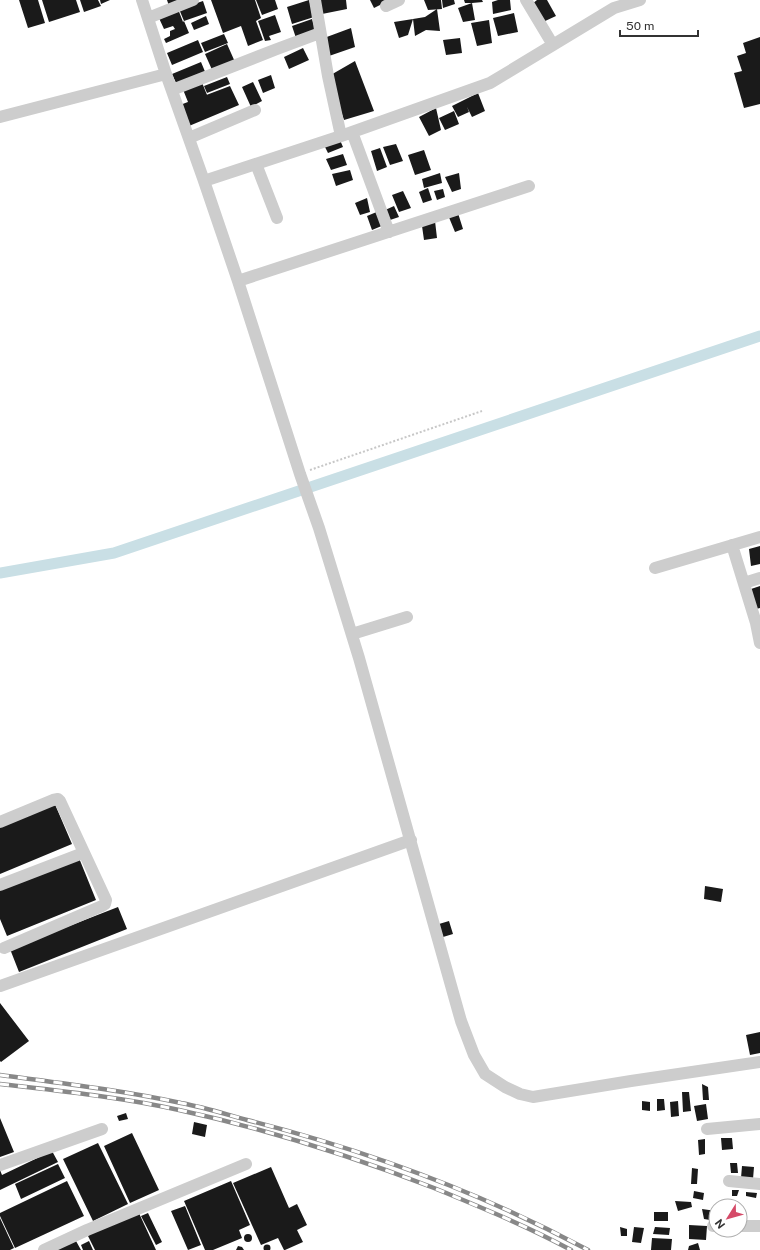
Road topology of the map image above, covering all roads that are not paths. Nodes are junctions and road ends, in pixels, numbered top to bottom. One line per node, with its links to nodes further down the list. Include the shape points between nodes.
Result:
1 (142, 0): 8 (street)
2 (193, 0): 8 (street)
3 (314, 0): 9 (street)
4 (399, 0): 7 (street)
5 (526, 0): 10 (street)
6 (640, 0): 10 (street, via 614,8)
7 (386, 6)
8 (148, 18): 11 (street)
9 (320, 33): 12 (street); 15 (street)
10 (553, 45): 15 (street, via 490,83)
11 (166, 74): 12 (street); 14 (street)
12 (172, 90): 16 (street)
13 (255, 110): 16 (street)
14 (0, 117)
15 (346, 134): 17 (street); 21 (street)
16 (189, 138): 18 (street)
17 (256, 164): 18 (street); 20 (street)
18 (204, 181): 22 (street)
19 (529, 186): 21 (street)
20 (277, 218)
21 (389, 232): 22 (street)
22 (238, 281): 30 (street)
23 (760, 537): 24 (street)
24 (732, 545): 25 (street); 27 (street)
25 (655, 568)
26 (760, 578): 27 (street)
27 (744, 582): 29 (street)
28 (407, 617): 30 (street)
29 (758, 622): 31 (street)
30 (352, 634): 33 (street)
31 (760, 643)
32 (0, 822): 34 (street, via 58,799)
33 (411, 840): 37 (street); 38 (street, via 461,1021 474,1055 485,1074 496,1083 533,1097)
34 (83, 853): 35 (street); 36 (street, via 106,900 104,904)
35 (0, 885)
36 (4, 948)
37 (0, 986)
38 (760, 1062)
39 (760, 1124): 41 (street)
40 (102, 1129): 43 (street)
41 (707, 1129)
42 (246, 1164): 48 (street)
43 (0, 1165)
44 (729, 1181): 45 (street)
45 (760, 1184)
46 (748, 1226): 47 (street)
47 (760, 1226)
48 (44, 1250)

